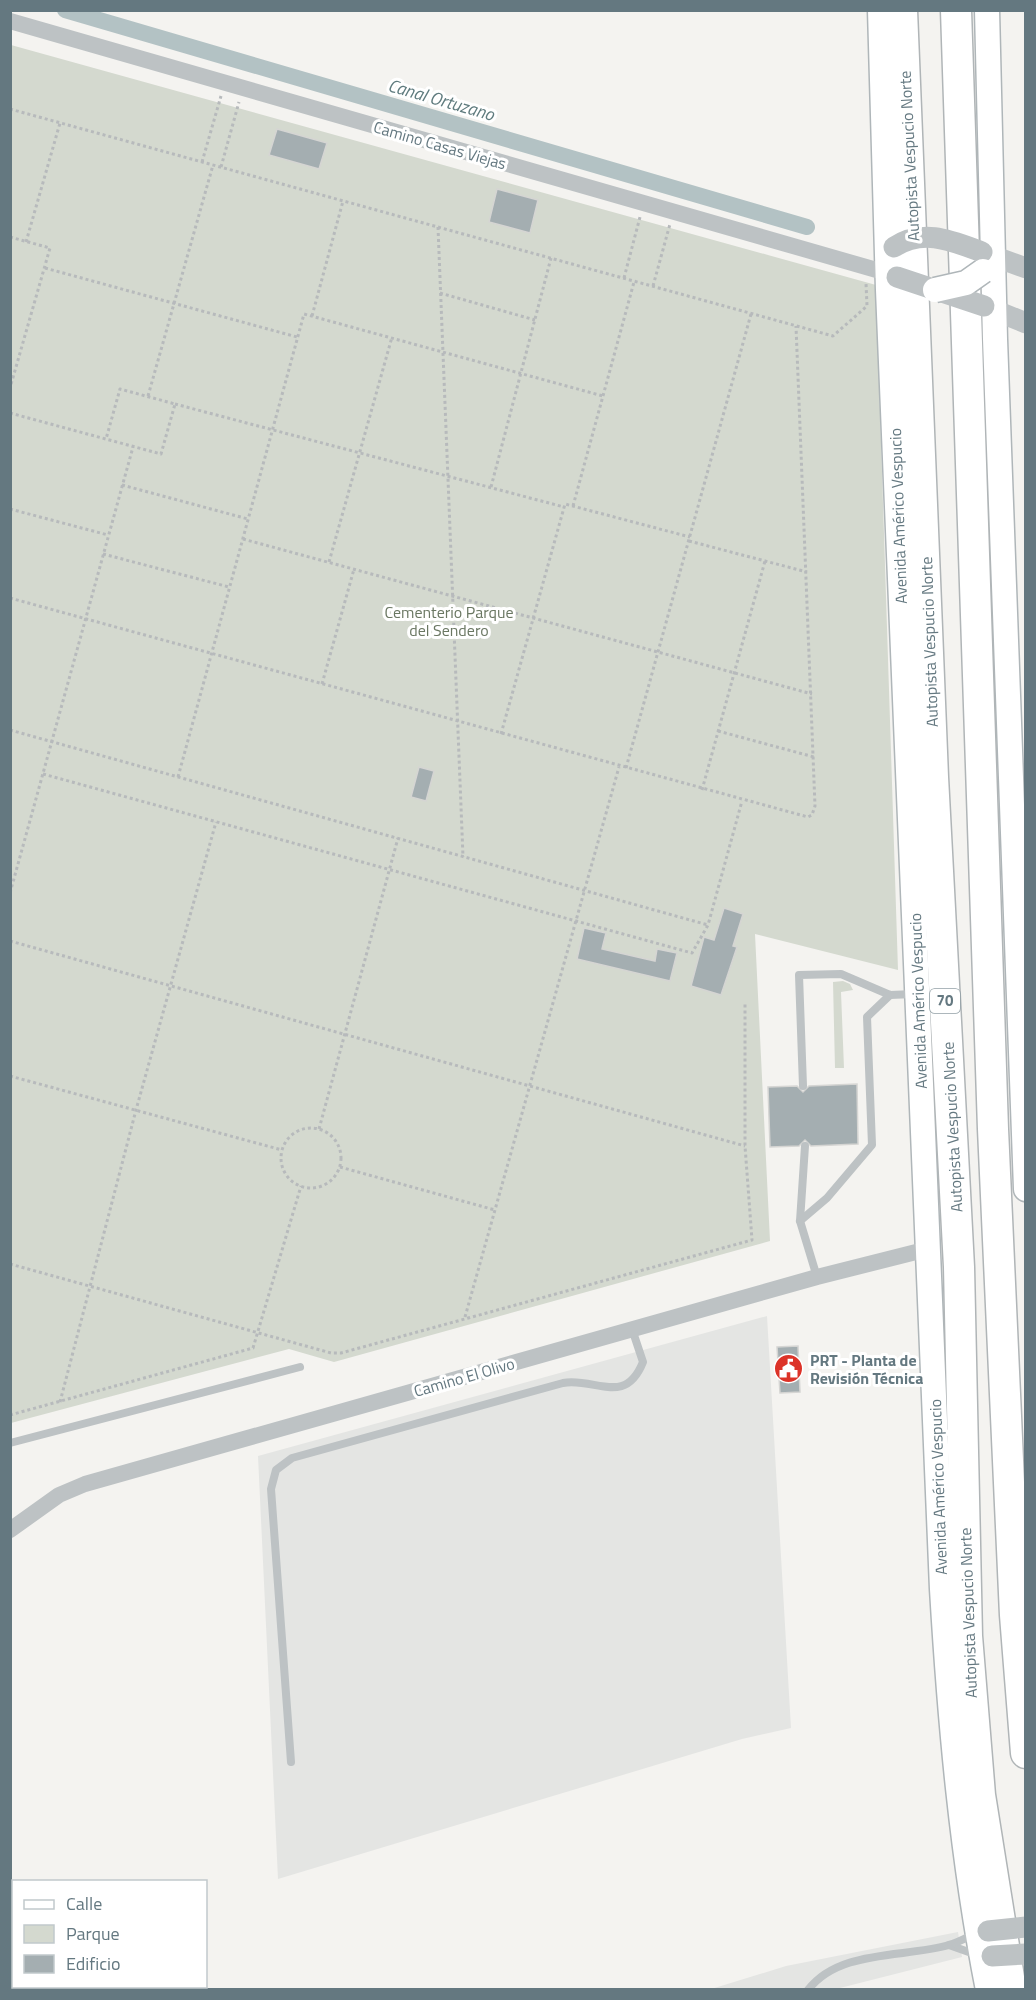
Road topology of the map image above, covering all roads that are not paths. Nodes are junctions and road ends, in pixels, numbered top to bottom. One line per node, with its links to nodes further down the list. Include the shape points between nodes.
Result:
1 (880, 10): 7 (main road, Avenida Américo Vespucio)
2 (902, 10): 35 (highway, Autopista Vespucio Norte / 70, via 933,777 959,1267 967,1636 980,1795)
3 (956, 10): 26 (highway, via 993,1129 1015,1615)
4 (987, 10): 6 (main road)
5 (10, 21): 7 (street, Camino Casas Viejas, via 673,212)
6 (987, 260): 7 (street, bridge, via 933,236 912,239); 8 (street); 9 (main road, bridge, via 966,283); 10 (main road)
7 (883, 264): 9 (street, bridge); 14 (main road, Avenida Américo Vespucio)
8 (1026, 268)
9 (935, 290): 10 (street, bridge)
10 (989, 308): 11 (street); 12 (main road)
11 (1026, 323)
12 (1017, 744): 13 (main road)
13 (1018, 779): 18 (main road)
14 (918, 994): 15 (lane); 20 (main road, Avenida Américo Vespucio)
15 (890, 995): 16 (lane, via 841,974 799,975); 19 (lane, via 867,1017 872,1145 827,1198)
16 (803, 1086)
17 (805, 1146): 19 (lane)
18 (1026, 1189)
19 (800, 1221): 21 (lane)
20 (928, 1249): 21 (street, Camino El Olivo); 29 (main road, Avenida Américo Vespucio, via 947,1673 964,1837)
21 (817, 1277): 22 (street, Camino El Olivo)
22 (632, 1329): 25 (street, Camino El Olivo, via 85,1484 59,1495); 27 (lane, via 643,1362 636,1375 623,1385 605,1389 580,1382 563,1383 292,1458 276,1470 271,1489)
23 (300, 1367): 24 (lane)
24 (10, 1443)
25 (10, 1530)
26 (1026, 1753)
27 (291, 1762)
28 (1026, 1927): 29 (street, bridge)
29 (983, 1932): 30 (lane); 32 (main road, Avenida Américo Vespucio)
30 (949, 1945): 32 (lane); 33 (lane, via 846,1964 818,1977)
31 (1026, 1953): 32 (street, bridge)
32 (987, 1957): 34 (main road, Avenida Américo Vespucio)
33 (808, 1989)
34 (988, 1989)
35 (1011, 1989)

